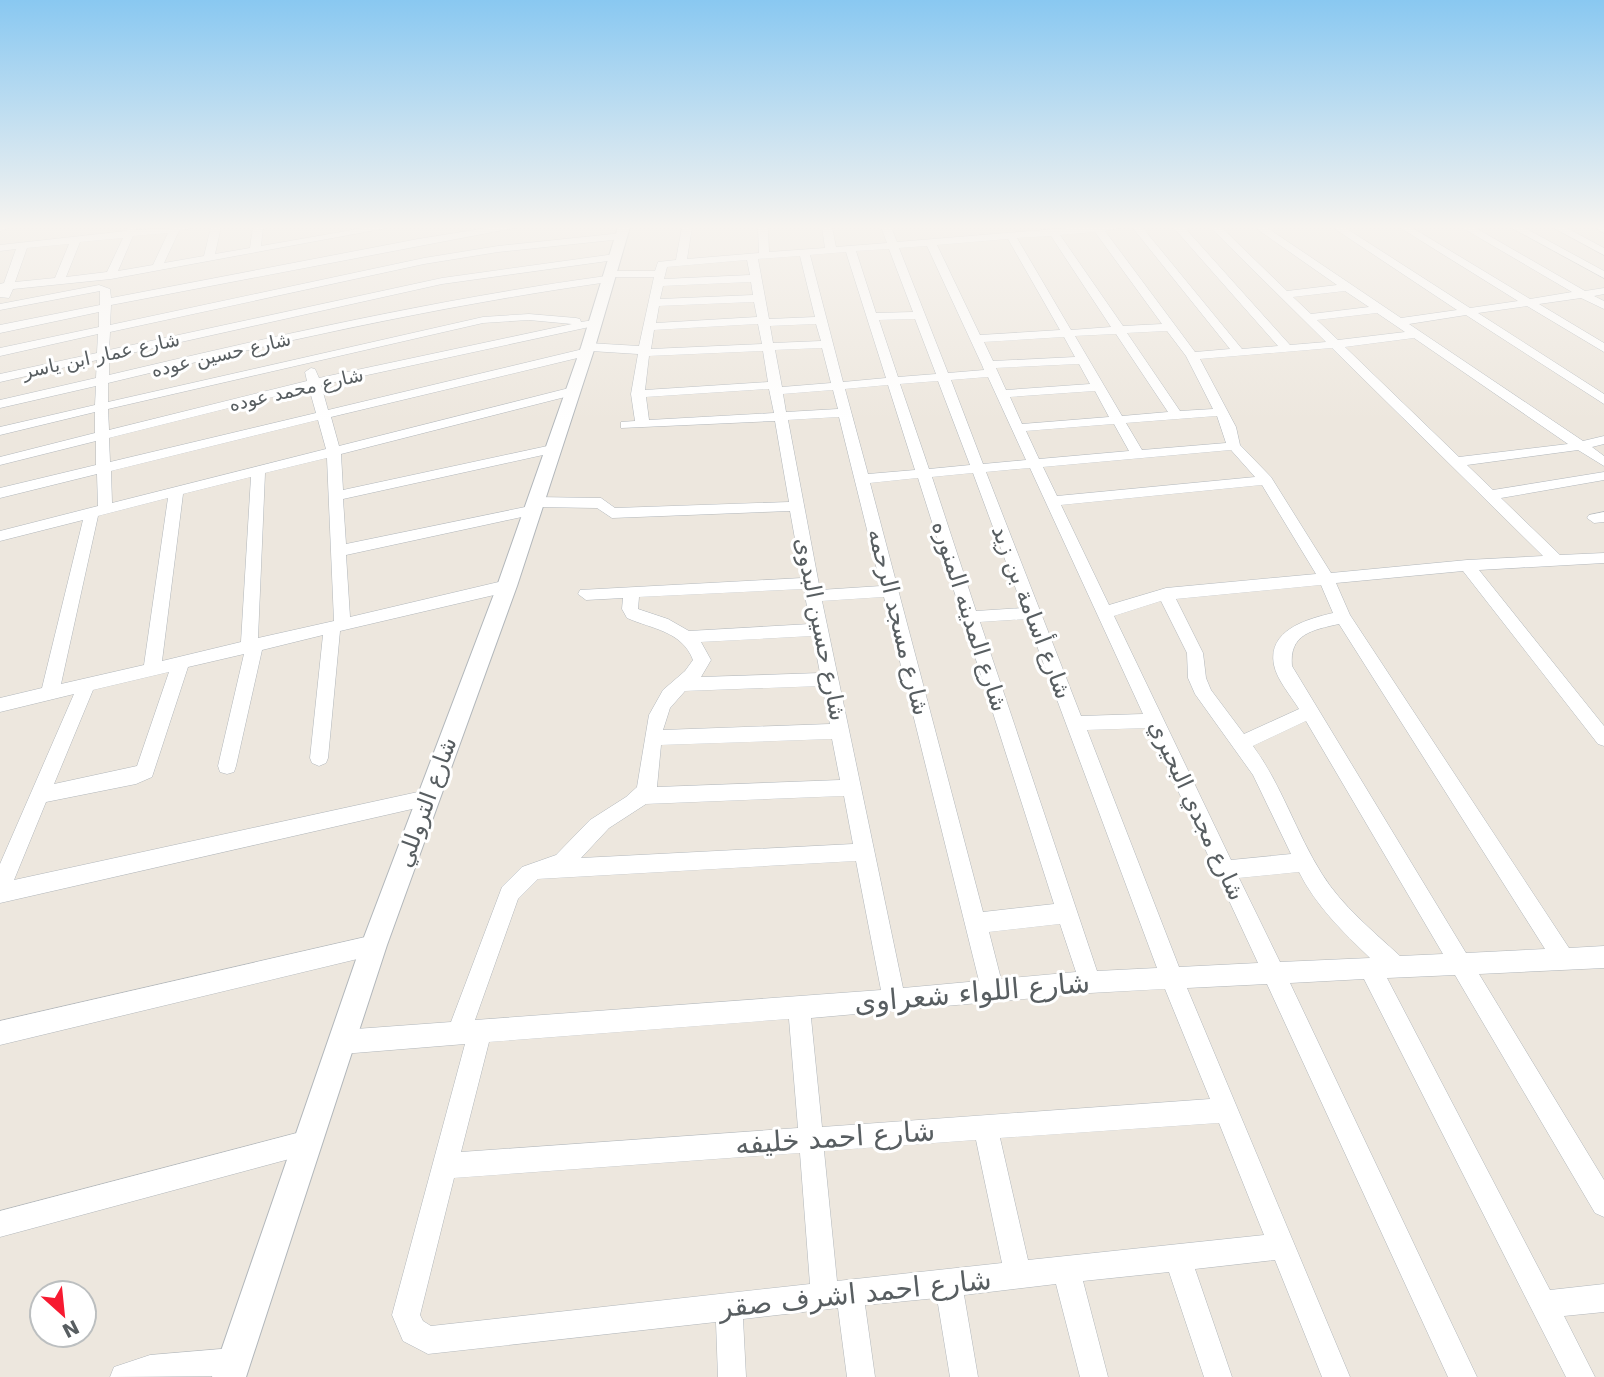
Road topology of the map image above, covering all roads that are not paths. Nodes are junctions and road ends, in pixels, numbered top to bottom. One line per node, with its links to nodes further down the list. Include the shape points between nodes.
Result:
1 (63, 291): 35 (street)
2 (107, 291): 33 (street)
3 (173, 291): 33 (street)
4 (281, 291): 48 (street)
5 (354, 291): 30 (street)
6 (397, 291): 30 (street, شارع عمار ابن ياسر)
7 (493, 291): 52 (street, شارع حسين عوده)
8 (604, 291): 44 (street, شارع التروللي)
9 (655, 291): 32 (street)
10 (759, 291): 29 (street, شارع حسين البدوى)
11 (814, 291): 41 (street, شارع مسجد الرحمه)
12 (864, 291): 39 (street, شارع المدينه المنوره)
13 (908, 291): 38 (street, شارع أسامة بن زيد)
14 (954, 291): 53 (street, شارع مجدي البحيري)
15 (1043, 291): 50 (street)
16 (1093, 291): 49 (street)
17 (1144, 291): 46 (street)
18 (1189, 291): 62 (street)
19 (1235, 291): 58 (street)
20 (1280, 291): 28 (street)
21 (1313, 291): 28 (street)
22 (1353, 291): 36 (street)
23 (1436, 291): 37 (street)
24 (1511, 291): 31 (street)
25 (1578, 291): 27 (street)
26 (1602, 291): 27 (street)
27 (1583, 294): 31 (street); 34 (street)
28 (1284, 295): 40 (street)
29 (760, 298): 32 (street); 42 (street, شارع حسين البدوى)
30 (355, 300): 63 (street, شارع عمار ابن ياسر)
31 (1529, 302): 37 (street); 57 (street)
32 (653, 303): 45 (street)
33 (105, 305): 47 (street); 48 (street)
34 (1604, 306)
35 (1, 307): 47 (street)
36 (1380, 309): 40 (street); 43 (street)
37 (1468, 312): 43 (street); 79 (street)
38 (918, 316): 39 (street); 68 (street, شارع أسامة بن زيد)
39 (872, 317): 71 (street, شارع المدينه المنوره)
40 (1308, 318): 55 (street)
41 (821, 320): 42 (street); 54 (street, شارع مسجد الرحمه)
42 (765, 321): 45 (street); 56 (street, شارع حسين البدوى)
43 (1399, 322): 51 (street)
44 (594, 323): 59 (street, شارع التروللي); 65 (street, via 499,318); 72 (street, شارع محمد عوده)
45 (648, 327): 60 (street)
46 (1170, 327): 49 (street); 64 (street)
47 (0, 328)
48 (104, 329): 61 (street); 63 (street)
49 (1119, 330): 50 (street); 85 (street)
50 (1067, 333): 53 (street); 66 (street)
51 (1416, 334): 55 (street); 95 (street)
52 (301, 335): 65 (street); 70 (street, شارع حسين عوده)
53 (976, 339): 67 (street, شارع مجدي البحيري)
54 (827, 344): 56 (street); 73 (street, شارع مسجد الرحمه)
55 (1335, 344): 58 (street); 101 (street)
56 (769, 346): 60 (street); 75 (street, شارع حسين البدوى)
57 (1604, 348)
58 (1287, 349): 62 (street)
59 (587, 350): 60 (street); 76 (street, شارع التروللي); 84 (street)
60 (644, 351): 77 (street)
61 (0, 352)
62 (1239, 353): 64 (street)
63 (103, 355): 69 (street, شارع عمار ابن ياسر); 70 (street)
64 (1192, 356): 82 (street)
65 (307, 358): 72 (street); 81 (street)
66 (1083, 360): 67 (street); 74 (street)
67 (990, 369): 68 (street); 78 (street, شارع مجدي البحيري)
68 (942, 377): 71 (street); 104 (street, شارع أسامة بن زيد)
69 (0, 378)
70 (102, 381): 80 (street, شارع حسين عوده); 81 (street)
71 (893, 381): 73 (street); 106 (street, شارع المدينه المنوره)
72 (314, 383): 84 (street); 92 (street, شارع محمد عوده)
73 (838, 386): 75 (street); 83 (street, شارع مسجد الرحمه)
74 (1099, 387): 78 (street); 87 (street)
75 (777, 388): 77 (street); 86 (street, شارع حسين البدوى)
76 (573, 391): 96 (street, شارع التروللي); 97 (street)
77 (637, 394): 88 (street, via 643,408)
78 (1002, 394): 90 (street, شارع مجدي البحيري)
79 (1604, 400)
80 (0, 404)
81 (101, 407): 91 (street); 92 (street)
82 (1221, 412): 85 (street); 94 (street)
83 (845, 413): 86 (street); 108 (street, شارع مسجد الرحمه)
84 (324, 415): 97 (street); 103 (street)
85 (1177, 416): 87 (street)
86 (782, 417): 88 (street); 116 (street, شارع حسين البدوى)
87 (1118, 420): 90 (street); 98 (street)
88 (642, 424): 89 (street)
89 (626, 425)
90 (1018, 428): 102 (street, شارع مجدي البحيري)
91 (0, 431)
92 (103, 435): 99 (street, شارع محمد عوده); 103 (street)
93 (1604, 440): 95 (street)
94 (1234, 446): 98 (street); 109 (street)
95 (1581, 446): 100 (street); 101 (street)
96 (552, 449): 113 (street); 115 (street, شارع التروللي)
97 (334, 452): 105 (street); 113 (street)
98 (1138, 455): 102 (street)
99 (0, 461)
100 (1604, 461)
101 (1456, 462): 112 (street)
102 (1034, 464): 104 (street); 114 (street, شارع مجدي البحيري)
103 (104, 468): 111 (street); 117 (street)
104 (977, 469): 106 (street); 132 (street, شارع أسامة بن زيد)
105 (258, 470): 110 (street); 138 (street)
106 (924, 473): 108 (street); 133 (street, شارع المدينه المنوره)
107 (1604, 476): 112 (street)
108 (862, 479): 127 (street, شارع مسجد الرحمه)
109 (1266, 480): 114 (street); 124 (street)
110 (177, 491): 117 (street); 140 (street)
111 (0, 493)
112 (1489, 495): 122 (street)
113 (336, 496): 120 (street)
114 (1052, 501): 131 (street, شارع مجدي البحيري)
115 (532, 506): 116 (street, via 601,503 612,513); 120 (street); 125 (street, شارع التروللي)
116 (798, 506): 126 (street, شارع حسين البدوى)
117 (98, 510): 118 (street); 144 (street)
118 (3, 535): 119 (street)
119 (0, 551)
120 (339, 551): 135 (street)
121 (1604, 558): 122 (street)
122 (1556, 560): 123 (street)
123 (1467, 565): 124 (street); 147 (street)
124 (1326, 577): 130 (street); 134 (street)
125 (507, 586): 135 (street); 159 (street, شارع التروللي)
126 (812, 589): 127 (street); 128 (street); 136 (street, شارع حسين البدوى)
127 (891, 591): 166 (street, شارع مسجد الرحمه)
128 (631, 592): 129 (street); 137 (street, via 633,614)
129 (586, 594)
130 (1166, 594): 131 (street); 153 (street, via 1195,653 1204,694)
131 (1104, 612): 148 (street, شارع مجدي البحيري)
132 (1032, 613): 133 (street); 149 (street, شارع أسامة بن زيد)
133 (971, 617): 165 (street, شارع المدينه المنوره)
134 (1343, 617): 146 (street, via 1310,624 1282,646 1283,667); 169 (street)
135 (337, 625): 138 (street); 154 (street)
136 (820, 630): 137 (street); 141 (street, شارع حسين البدوى)
137 (685, 637): 143 (street, via 698,646 702,660 696,674)
138 (252, 645): 139 (street); 155 (street)
139 (181, 662): 140 (street); 157 (street, via 145,771)
140 (152, 669): 142 (street)
141 (830, 679): 143 (street); 150 (street, شارع حسين البدوى)
142 (87, 684): 144 (street); 157 (street)
143 (681, 684): 151 (street, via 656,716)
144 (50, 693): 145 (street)
145 (0, 705)
146 (1311, 711): 153 (street); 170 (street)
147 (1595, 712): 152 (street)
148 (1155, 721): 149 (street); 163 (street, شارع مجدي البحيري)
149 (1074, 723): 174 (street, شارع أسامة بن زيد)
150 (840, 731): 151 (street); 156 (street, شارع حسين البدوى)
151 (654, 738): 158 (street)
152 (1604, 739)
153 (1241, 745): 161 (street, via 1260,770)
154 (319, 758)
155 (227, 766)
156 (852, 788): 158 (street); 160 (street, شارع حسين البدوى)
157 (40, 795): 164 (street)
158 (643, 796): 162 (street, via 604,820)
159 (427, 798): 164 (street); 167 (street, شارع التروللي)
160 (864, 852): 162 (street); 177 (street, شارع حسين البدوى)
161 (1304, 862): 163 (street); 171 (street, via 1326,898)
162 (551, 869): 179 (street, via 524,877 509,894)
163 (1225, 870): 173 (street, شارع مجدي البحيري)
164 (0, 890)
165 (1067, 913): 166 (street); 175 (street, شارع المدينه المنوره)
166 (976, 923): 176 (street, شارع مسجد الرحمه)
167 (374, 945): 180 (street); 181 (street, شارع التروللي)
168 (1604, 957): 169 (street, شارع اللواء شعراوى)
169 (1564, 960): 170 (street, شارع اللواء شعراوى)
170 (1464, 965): 171 (street, شارع اللواء شعراوى); 187 (street)
171 (1397, 968): 172 (street, شارع اللواء شعراوى)
172 (1370, 970): 173 (street, شارع اللواء شعراوى); 196 (street)
173 (1273, 973): 174 (street, شارع اللواء شعراوى); 199 (street, شارع مجدي البحيري)
174 (1172, 978): 175 (street, شارع اللواء شعراوى); 182 (street, شارع أسامة بن زيد)
175 (1090, 982): 176 (street, شارع اللواء شعراوى)
176 (993, 991): 177 (street, شارع اللواء شعراوى)
177 (894, 1000): 178 (street, شارع اللواء شعراوى)
178 (799, 1007): 179 (street, شارع اللواء شعراوى); 184 (street)
179 (470, 1032): 181 (street, شارع اللواء شعراوى); 186 (street)
180 (0, 1034)
181 (342, 1042): 185 (street, شارع التروللي)
182 (1226, 1110): 183 (street, شارع احمد خليفه); 189 (street, شارع أسامة بن زيد)
183 (985, 1126): 184 (street, شارع احمد خليفه); 192 (street)
184 (810, 1140): 186 (street, شارع احمد خليفه); 194 (street)
185 (308, 1142): 188 (street); 198 (street, شارع التروللي)
186 (444, 1166): 197 (street, شارع احمد اشرف صقر, via 406,1315 413,1331 428,1340)
187 (1604, 1204)
188 (0, 1224)
189 (1282, 1246): 190 (street, شارع احمد اشرف صقر); 206 (street, شارع أسامة بن زيد)
190 (1177, 1257): 191 (street, شارع احمد اشرف صقر); 205 (street)
191 (1066, 1270): 192 (street, شارع احمد اشرف صقر); 204 (street)
192 (1018, 1275): 193 (street, شارع احمد اشرف صقر)
193 (948, 1283): 194 (street, شارع احمد اشرف صقر); 203 (street)
194 (837, 1295): 197 (street, شارع احمد اشرف صقر); 202 (street)
195 (1604, 1298): 196 (street)
196 (1543, 1304): 207 (street)
197 (729, 1307): 201 (street)
198 (231, 1369): 200 (street, via 150,1369)
199 (1457, 1376)
200 (124, 1377)
201 (732, 1377)
202 (861, 1377)
203 (964, 1377)
204 (1094, 1377)
205 (1218, 1377)
206 (1335, 1377)
207 (1581, 1377)

